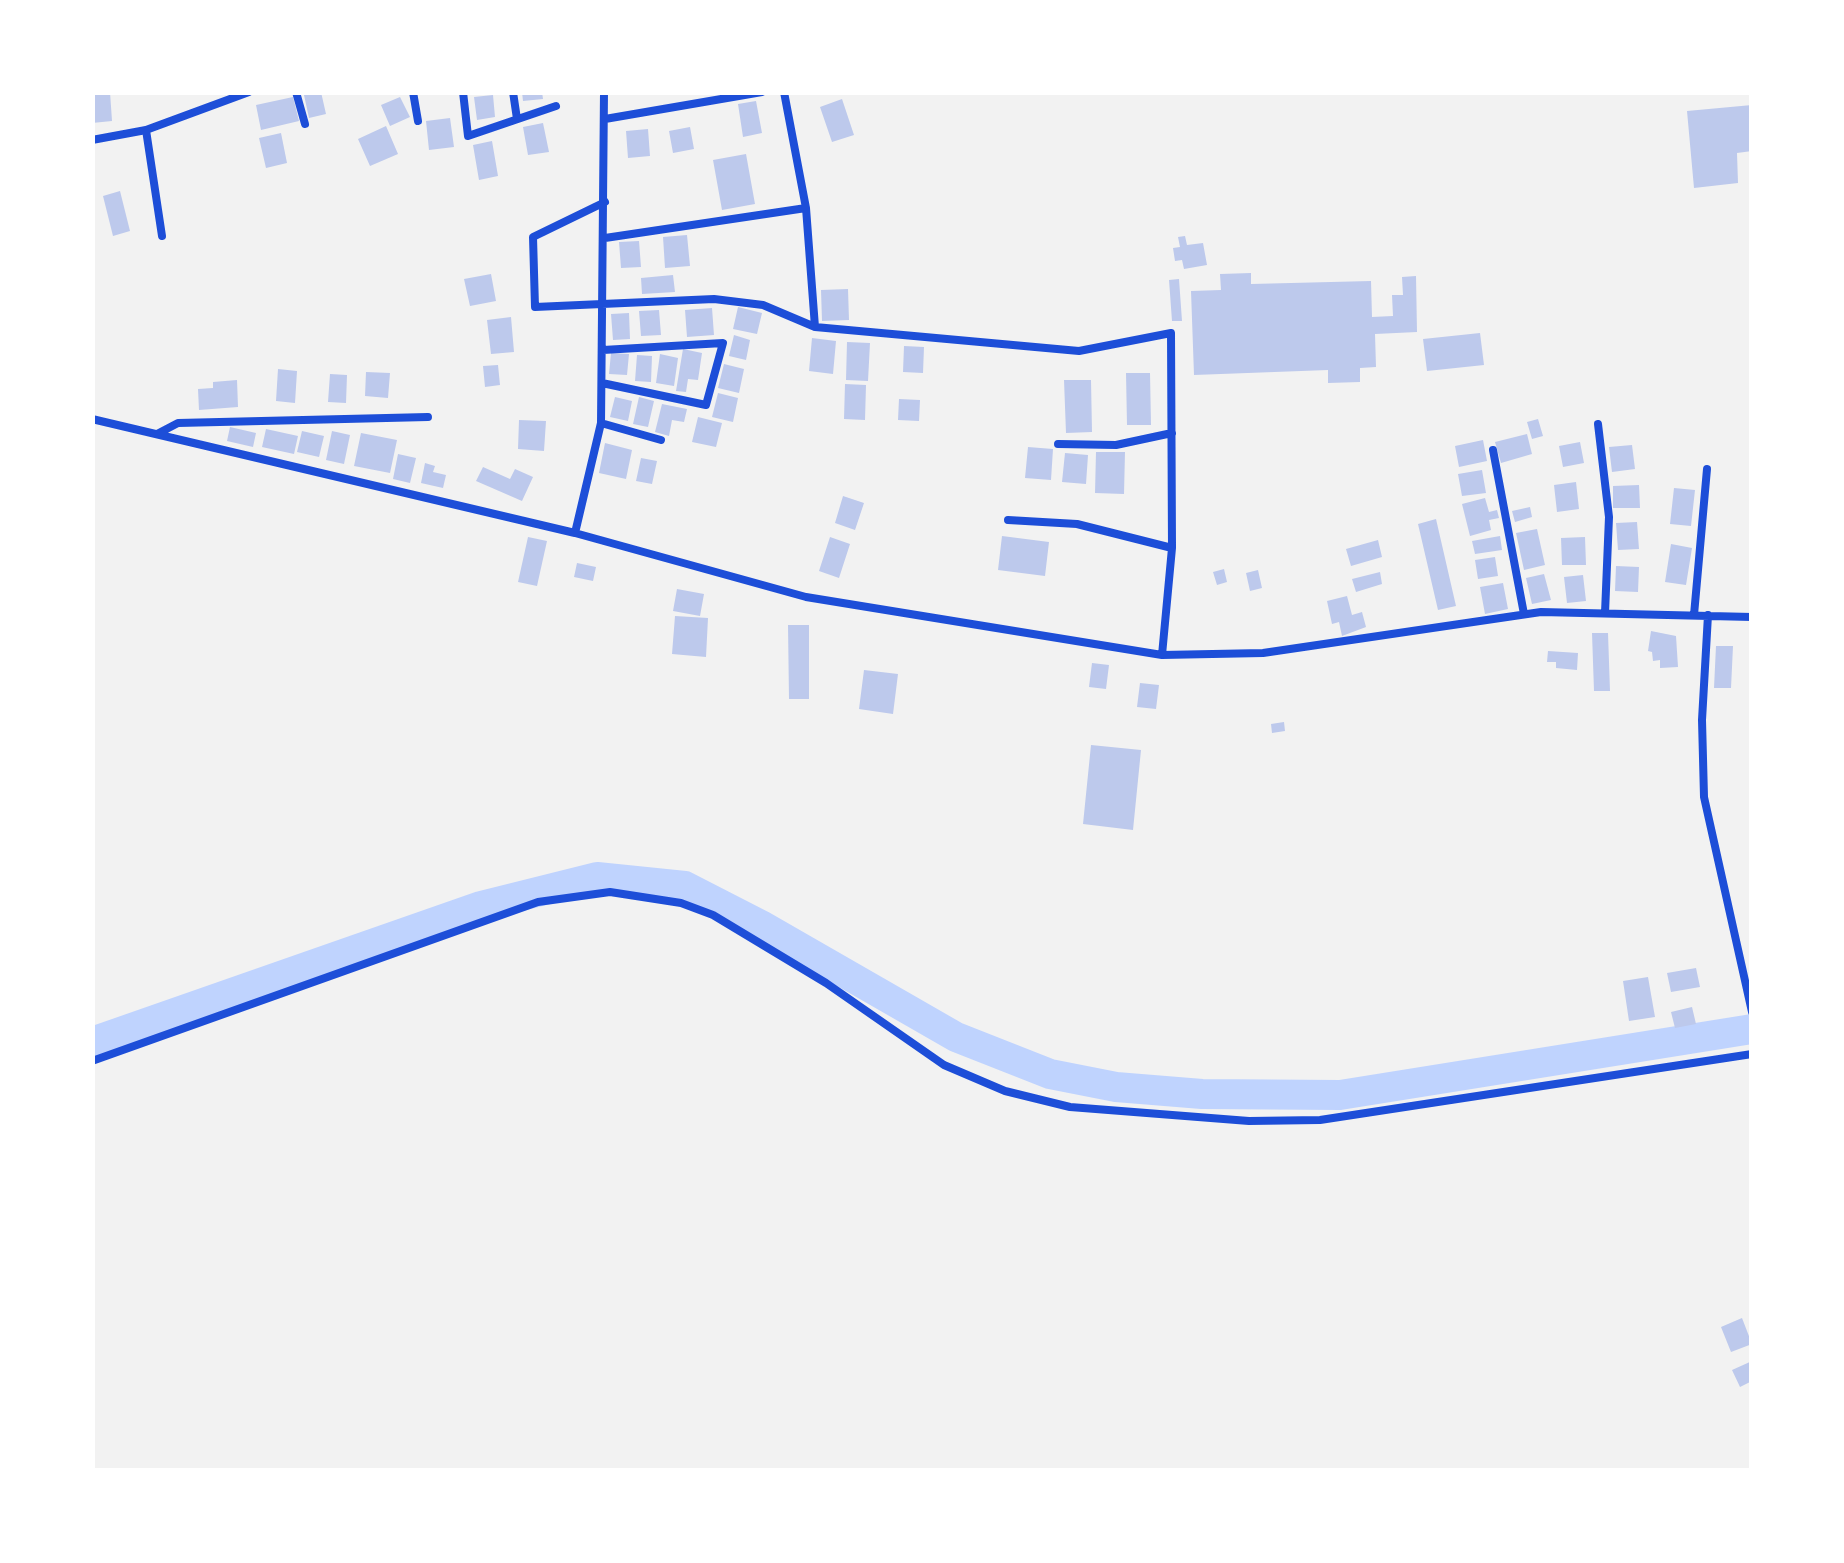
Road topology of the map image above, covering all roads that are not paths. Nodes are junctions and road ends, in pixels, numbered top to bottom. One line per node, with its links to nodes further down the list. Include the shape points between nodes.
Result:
1 (249, 92): 9 (street)
2 (296, 92): 14 (street)
3 (413, 92): 13 (street)
4 (463, 92): 11 (street, via 468,136)
5 (512, 92): 11 (street)
6 (604, 92): 12 (street)
7 (762, 92): 12 (street)
8 (784, 92): 18 (street)
9 (234, 95): 15 (street)
10 (556, 106): 11 (street)
11 (517, 119)
12 (605, 120): 17 (street)
13 (418, 121)
14 (305, 124)
15 (146, 130): 16 (street); 19 (street)
16 (92, 140)
17 (604, 202): 20 (street); 21 (street, via 533,237 535,307)
18 (806, 208): 20 (street); 22 (street)
19 (162, 236)
20 (604, 238): 21 (street)
21 (604, 306): 22 (street, via 714,299 763,305); 23 (street)
22 (815, 327): 29 (street, via 1079,351 1171,333)
23 (603, 350): 24 (street); 24 (street, via 723,343 706,405)
24 (602, 383): 27 (street)
25 (428, 417): 30 (street, via 178,423)
26 (92, 419): 30 (street)
27 (600, 423): 31 (street); 36 (street)
28 (1598, 424): 38 (street, via 1609,517)
29 (1172, 433): 32 (street, via 1116,446); 37 (street)
30 (156, 434): 36 (street)
31 (661, 440)
32 (1058, 444)
33 (1493, 450): 39 (street)
34 (1707, 468): 40 (street)
35 (1008, 520): 37 (street, via 1077,524)
36 (575, 533): 43 (street, via 806,596)
37 (1172, 548): 43 (street)
38 (1604, 613): 39 (street); 40 (street)
39 (1524, 614): 43 (street, via 1263,653)
40 (1694, 615): 41 (street)
41 (1708, 615): 42 (street); 44 (street, via 1704,797)
42 (1752, 617)
43 (1162, 655)
44 (1752, 1012)
45 (92, 1048): 47 (street)
46 (1752, 1054): 47 (street, via 1320,1120 1070,1107 1005,1091 944,1065 713,915 610,892 538,902)
47 (95, 1060)

